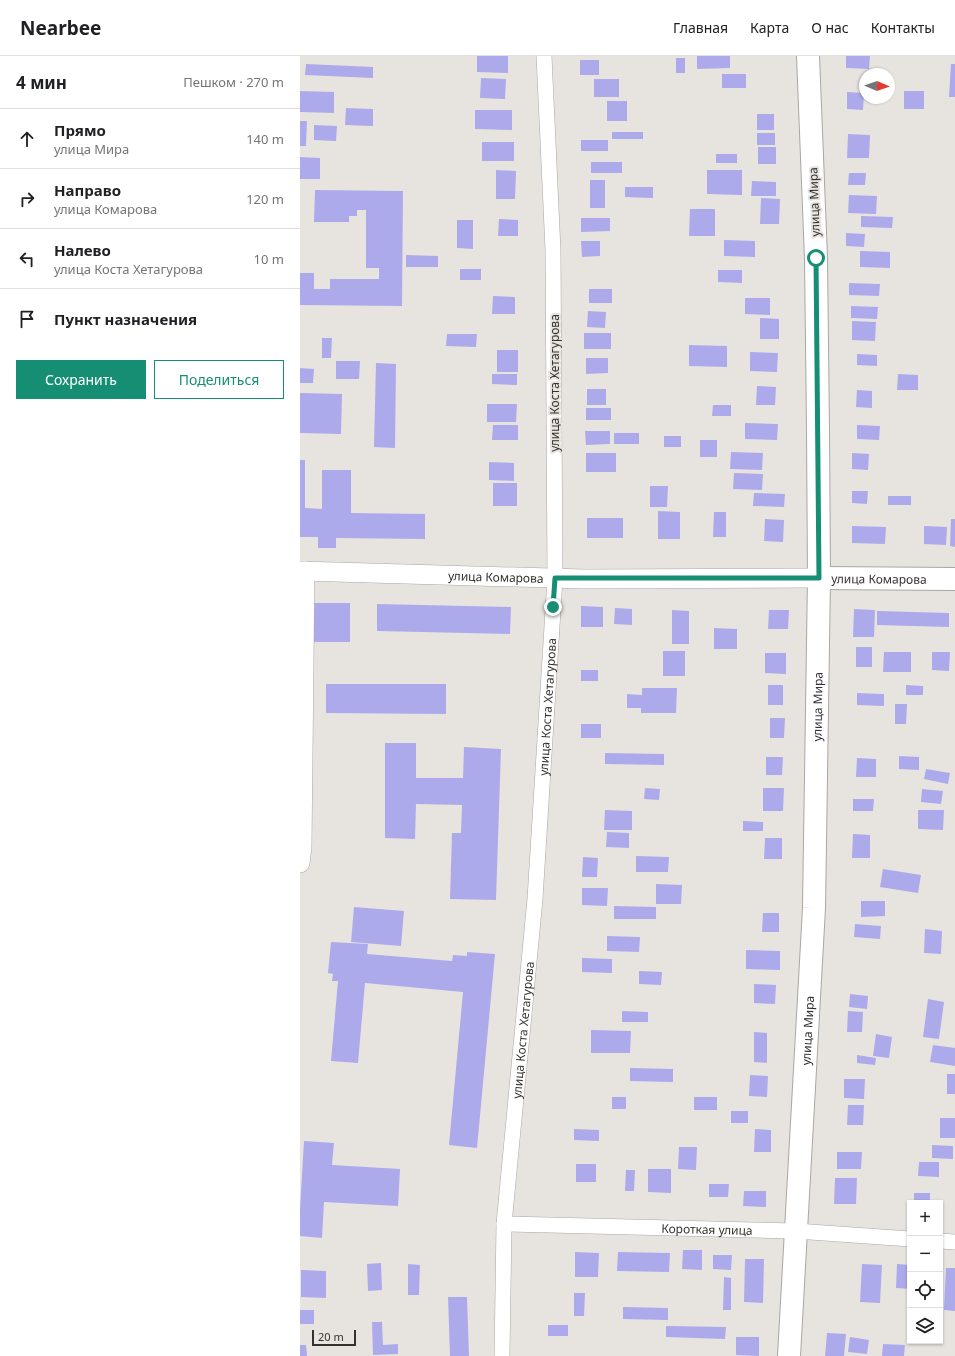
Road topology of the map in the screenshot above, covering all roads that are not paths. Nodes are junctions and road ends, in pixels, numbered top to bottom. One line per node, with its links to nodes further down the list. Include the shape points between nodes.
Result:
1 (544, 56): 4 (street, улица Коста Хетагурова, via 553,250)
2 (808, 56): 5 (main road, улица Мира, via 816,258)
3 (303, 571): 4 (street, улица Комарова); 7 (street)
4 (555, 578): 5 (street, улица Комарова); 8 (street, улица Коста Хетагурова, via 535,898)
5 (819, 578): 6 (main road, улица Комарова); 9 (main road, улица Мира, via 814,908)
6 (955, 579)
7 (300, 863)
8 (504, 1224): 9 (street, Короткая улица); 13 (street, улица Коста Хетагурова)
9 (796, 1231): 10 (street, Короткая улица); 14 (main road, улица Мира)
10 (907, 1239)
11 (943, 1241): 12 (street)
12 (955, 1242)
13 (502, 1356)
14 (788, 1356)

